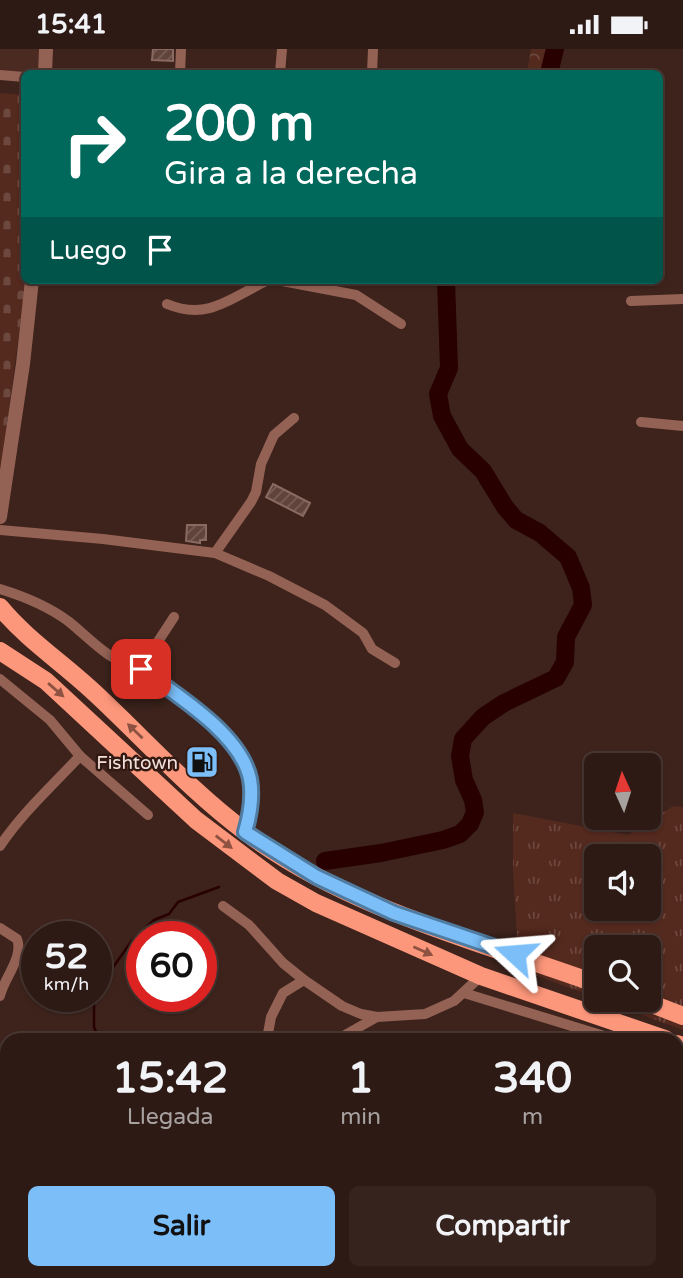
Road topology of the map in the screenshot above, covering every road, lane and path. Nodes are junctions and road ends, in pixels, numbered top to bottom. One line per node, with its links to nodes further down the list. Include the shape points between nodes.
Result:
1 (46, 49): 5 (street)
2 (181, 49): 6 (street)
3 (282, 49): 7 (street)
4 (373, 49): 8 (street)
5 (45, 70)
6 (180, 70)
7 (280, 70)
8 (372, 70)
9 (0, 75): 10 (street)
10 (21, 77)
11 (31, 284): 21 (street)
12 (260, 284): 16 (street, via 207,311)
13 (298, 284): 17 (street, via 356,295)
14 (683, 299): 15 (street)
15 (631, 301)
16 (167, 304)
17 (401, 324)
18 (294, 418): 24 (street, via 272,439 258,473 256,492)
19 (641, 422): 20 (street)
20 (683, 426)
21 (3, 487): 22 (street)
22 (0, 517)
23 (0, 530): 24 (street)
24 (215, 553): 29 (street, via 325,605 363,633 372,649)
25 (0, 589): 30 (street, via 59,614 95,646)
26 (0, 607): 34 (main road, one-way to 26)
27 (174, 617): 30 (street)
28 (0, 651): 38 (main road, one-way to 38, via 46,681 196,820 277,881)
29 (395, 663)
30 (141, 669): 34 (street, via 191,706 245,763 251,809)
31 (0, 679): 32 (street, via 50,720)
32 (80, 756): 33 (street); 35 (street, via 35,800)
33 (148, 815)
34 (245, 832): 39 (main road, via 317,877 394,913)
35 (0, 846)
36 (223, 906): 40 (street, via 249,925)
37 (0, 928): 42 (street, via 17,939 19,949)
38 (481, 976): 41 (street); 49 (main road)
39 (584, 979)
40 (304, 980): 45 (street, via 342,1006); 46 (street, via 283,993)
41 (464, 993): 45 (street, via 425,1014); 48 (street)
42 (0, 996)
43 (661, 1008): 44 (main road)
44 (683, 1016)
45 (377, 1017): 47 (street)
46 (268, 1033)
47 (349, 1033)
48 (594, 1033)
49 (647, 1033)

